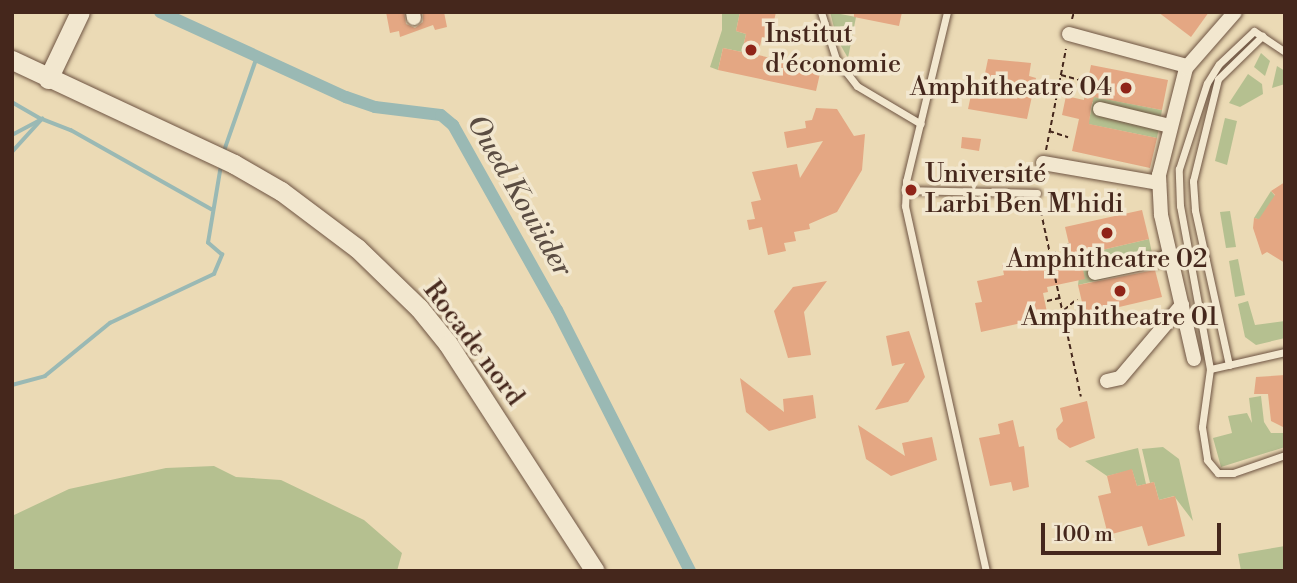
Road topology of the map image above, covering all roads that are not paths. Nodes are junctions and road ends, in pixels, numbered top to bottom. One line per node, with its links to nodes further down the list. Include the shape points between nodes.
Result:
1 (821, 12): 12 (lane, via 836,58 857,86)
2 (947, 12): 12 (lane)
3 (1236, 12): 9 (street)
4 (79, 16): 10 (main road)
5 (1069, 34): 9 (street)
6 (1262, 36): 7 (lane); 23 (lane, via 1218,79 1194,181 1195,210); 24 (lane, via 1254,31 1211,75 1178,177)
7 (1285, 52)
8 (12, 60): 10 (main road)
9 (1187, 66): 13 (street)
10 (48, 79): 27 (main road, Rocade nord, via 234,164 321,218 419,308 475,383)
11 (1100, 109): 13 (street)
12 (921, 124): 16 (lane)
13 (1170, 126): 15 (street)
14 (1043, 163): 15 (street)
15 (1159, 183): 18 (street)
16 (905, 190): 17 (lane); 28 (lane)
17 (1037, 193)
18 (1171, 257): 19 (street); 20 (street)
19 (1095, 273)
20 (1182, 305): 22 (street); 25 (street, via 1119,378)
21 (1285, 352): 23 (lane)
22 (1194, 359)
23 (1229, 365): 24 (lane)
24 (1210, 369): 26 (lane, via 1202,427 1214,472 1229,474)
25 (1107, 380)
26 (1285, 455)
27 (594, 571)
28 (986, 571)

